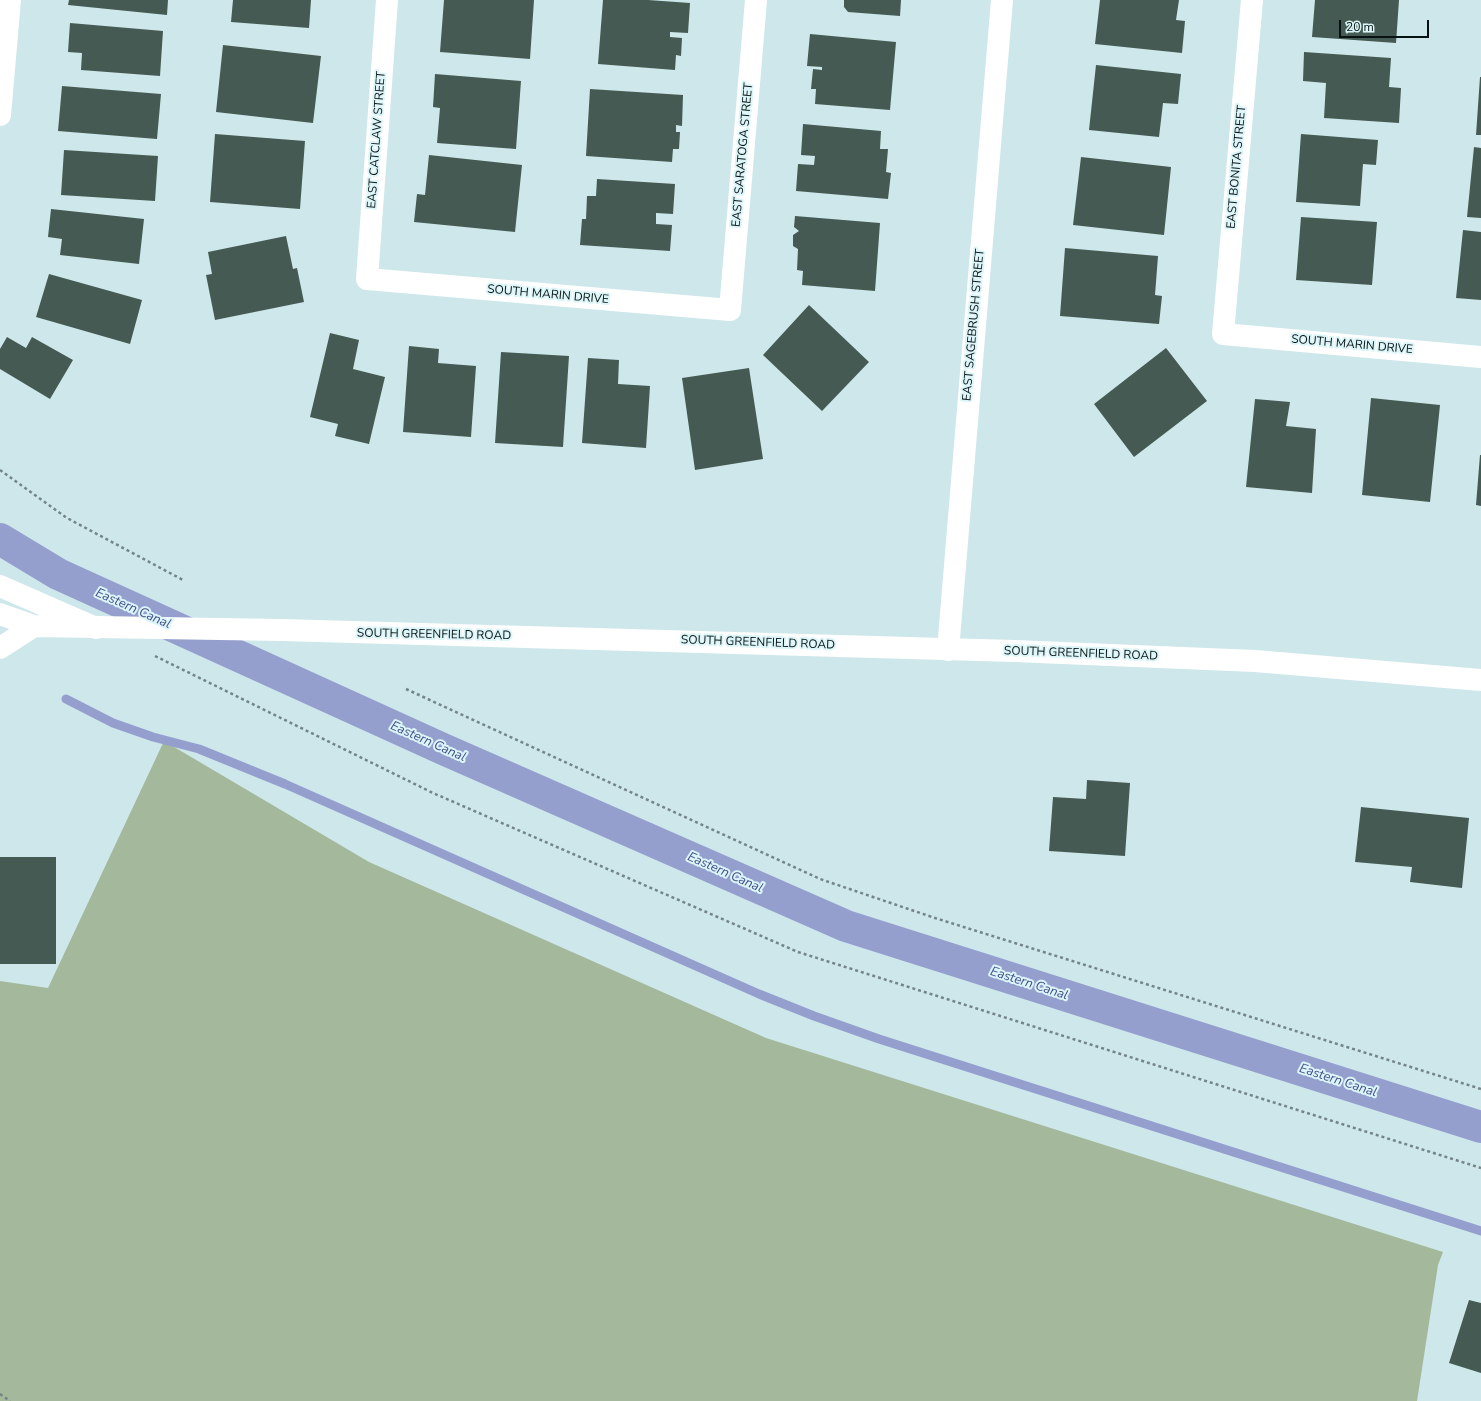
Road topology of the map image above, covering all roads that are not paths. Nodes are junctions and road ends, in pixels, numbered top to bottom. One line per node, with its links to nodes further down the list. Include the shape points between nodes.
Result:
1 (10, 0): 6 (street)
2 (387, 0): 7 (street, EAST CATCLAW STREET)
3 (756, 0): 8 (street, EAST SARATOGA STREET)
4 (1002, 0): 16 (street, EAST SAGEBRUSH STREET)
5 (1252, 0): 9 (street, EAST BONITA STREET)
6 (0, 115)
7 (367, 279): 8 (street, SOUTH MARIN DRIVE)
8 (730, 310)
9 (1223, 334): 10 (street, SOUTH MARIN DRIVE)
10 (1481, 357)
11 (0, 586): 14 (street)
12 (0, 614): 13 (street, SOUTH GREENFIELD ROAD)
13 (34, 626): 14 (street, SOUTH GREENFIELD ROAD); 15 (street)
14 (105, 628): 16 (street, SOUTH GREENFIELD ROAD, via 282,630)
15 (0, 648)
16 (948, 650): 17 (street, SOUTH GREENFIELD ROAD, via 1255,661)
17 (1481, 680)

